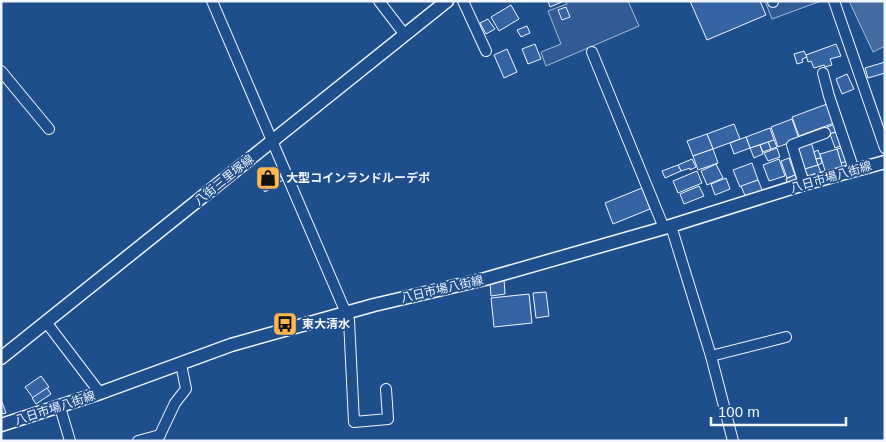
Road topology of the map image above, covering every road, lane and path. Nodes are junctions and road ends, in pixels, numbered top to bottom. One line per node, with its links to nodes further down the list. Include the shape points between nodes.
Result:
1 (212, 1): 13 (street)
2 (379, 1): 6 (street)
3 (447, 1): 6 (main road, 八街三里塚線)
4 (463, 1): 7 (street)
5 (834, 1): 14 (street)
6 (405, 35): 13 (main road, 八街三里塚線)
7 (486, 51)
8 (592, 52): 18 (street)
9 (1, 71): 11 (street)
10 (823, 73): 16 (street)
11 (49, 129)
12 (825, 133): 17 (street, via 792,145)
13 (272, 142): 19 (street); 20 (main road, 八街三里塚線)
14 (885, 148)
15 (885, 162): 16 (main road, 八日市場八街線)
16 (854, 170): 17 (main road, 八日市場八街線)
17 (804, 184): 18 (main road, 八日市場八街線)
18 (667, 227): 19 (main road, 八日市場八街線, via 484,279); 22 (street)
19 (346, 313): 24 (main road, 八日市場八街線, via 231,345); 25 (street, via 354,422 388,419)
20 (46, 322): 23 (main road, 八街三里塚線); 26 (street)
21 (786, 337): 22 (street)
22 (711, 356): 32 (street)
23 (1, 358)
24 (181, 364): 26 (main road, 八日市場八街線); 29 (street, via 186,389 175,403)
25 (386, 389)
26 (100, 393): 27 (main road, 八日市場八街線)
27 (60, 407): 28 (main road, 八日市場八街線); 30 (street)
28 (1, 425)
29 (159, 438): 31 (street)
30 (70, 441)
31 (138, 441)
32 (733, 441)

